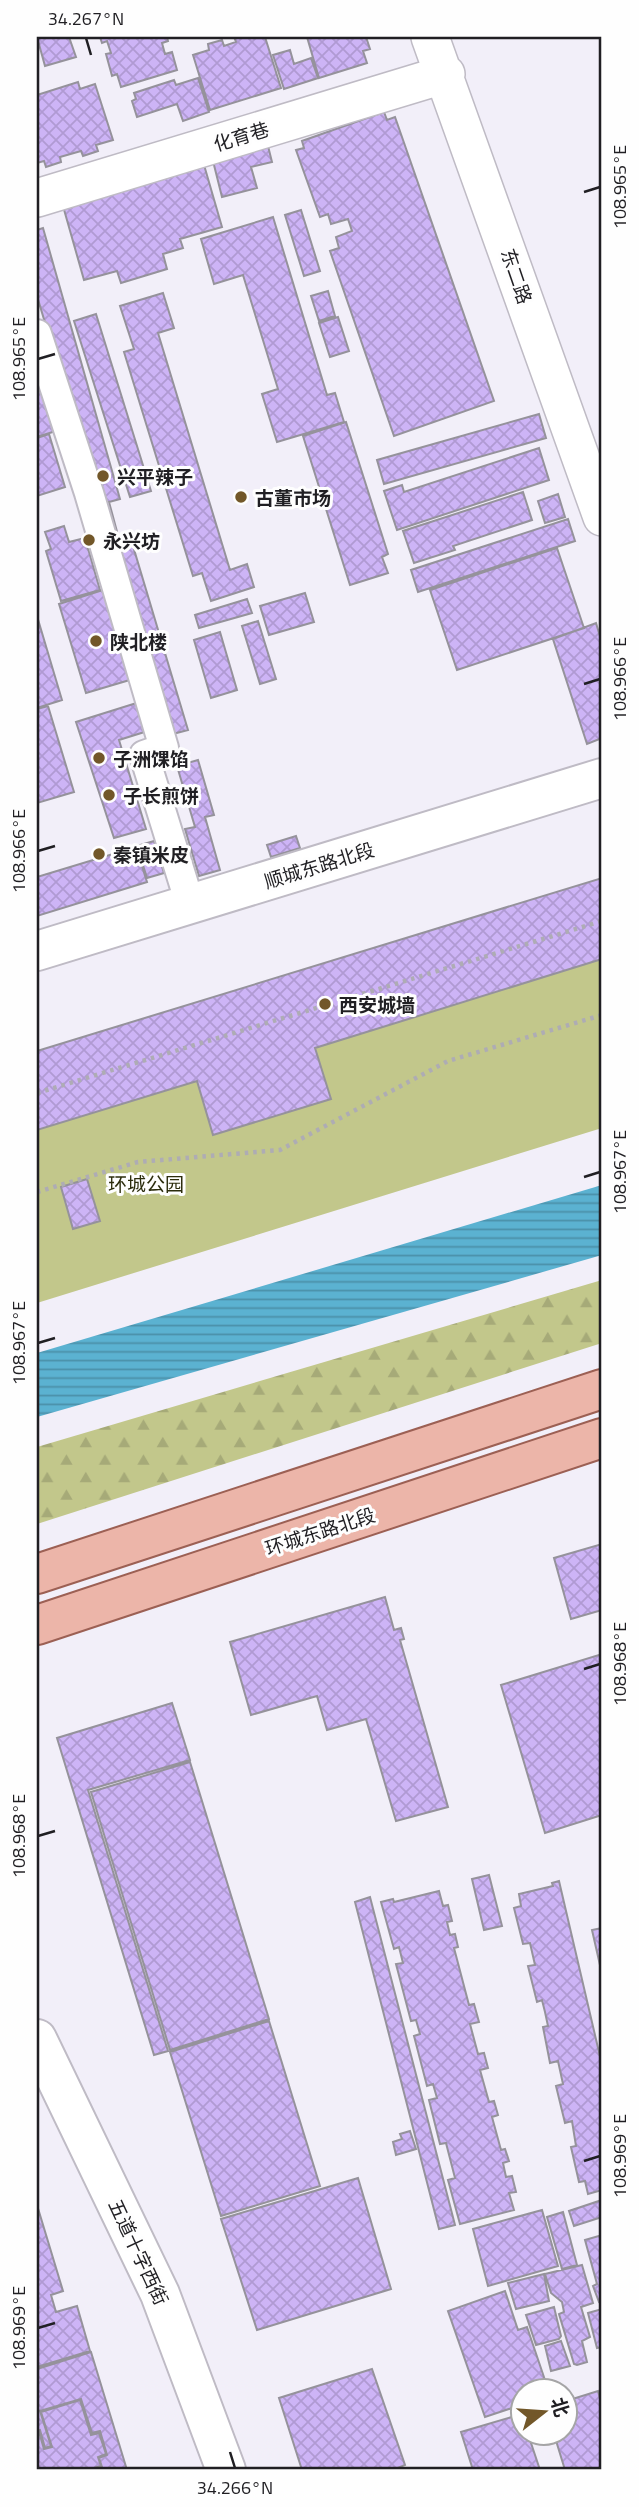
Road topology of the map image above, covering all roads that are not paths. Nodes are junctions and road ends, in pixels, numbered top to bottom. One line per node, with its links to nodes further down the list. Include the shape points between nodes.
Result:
1 (430, 37): 2 (street, 东二路)
2 (446, 74): 3 (street, 化育巷); 5 (street, 东二路)
3 (37, 198)
4 (37, 334): 7 (street, via 164,748 144,755)
5 (602, 517)
6 (602, 778): 7 (street, 顺城东路北段)
7 (190, 904): 8 (street, 顺城东路北段)
8 (37, 951)
9 (602, 1389): 11 (main road)
10 (602, 1438): 12 (main road, 环城东路北段)
11 (37, 1574)
12 (37, 1625)
13 (37, 2039): 14 (street, 五道十字西街, via 160,2294)
14 (226, 2470)

